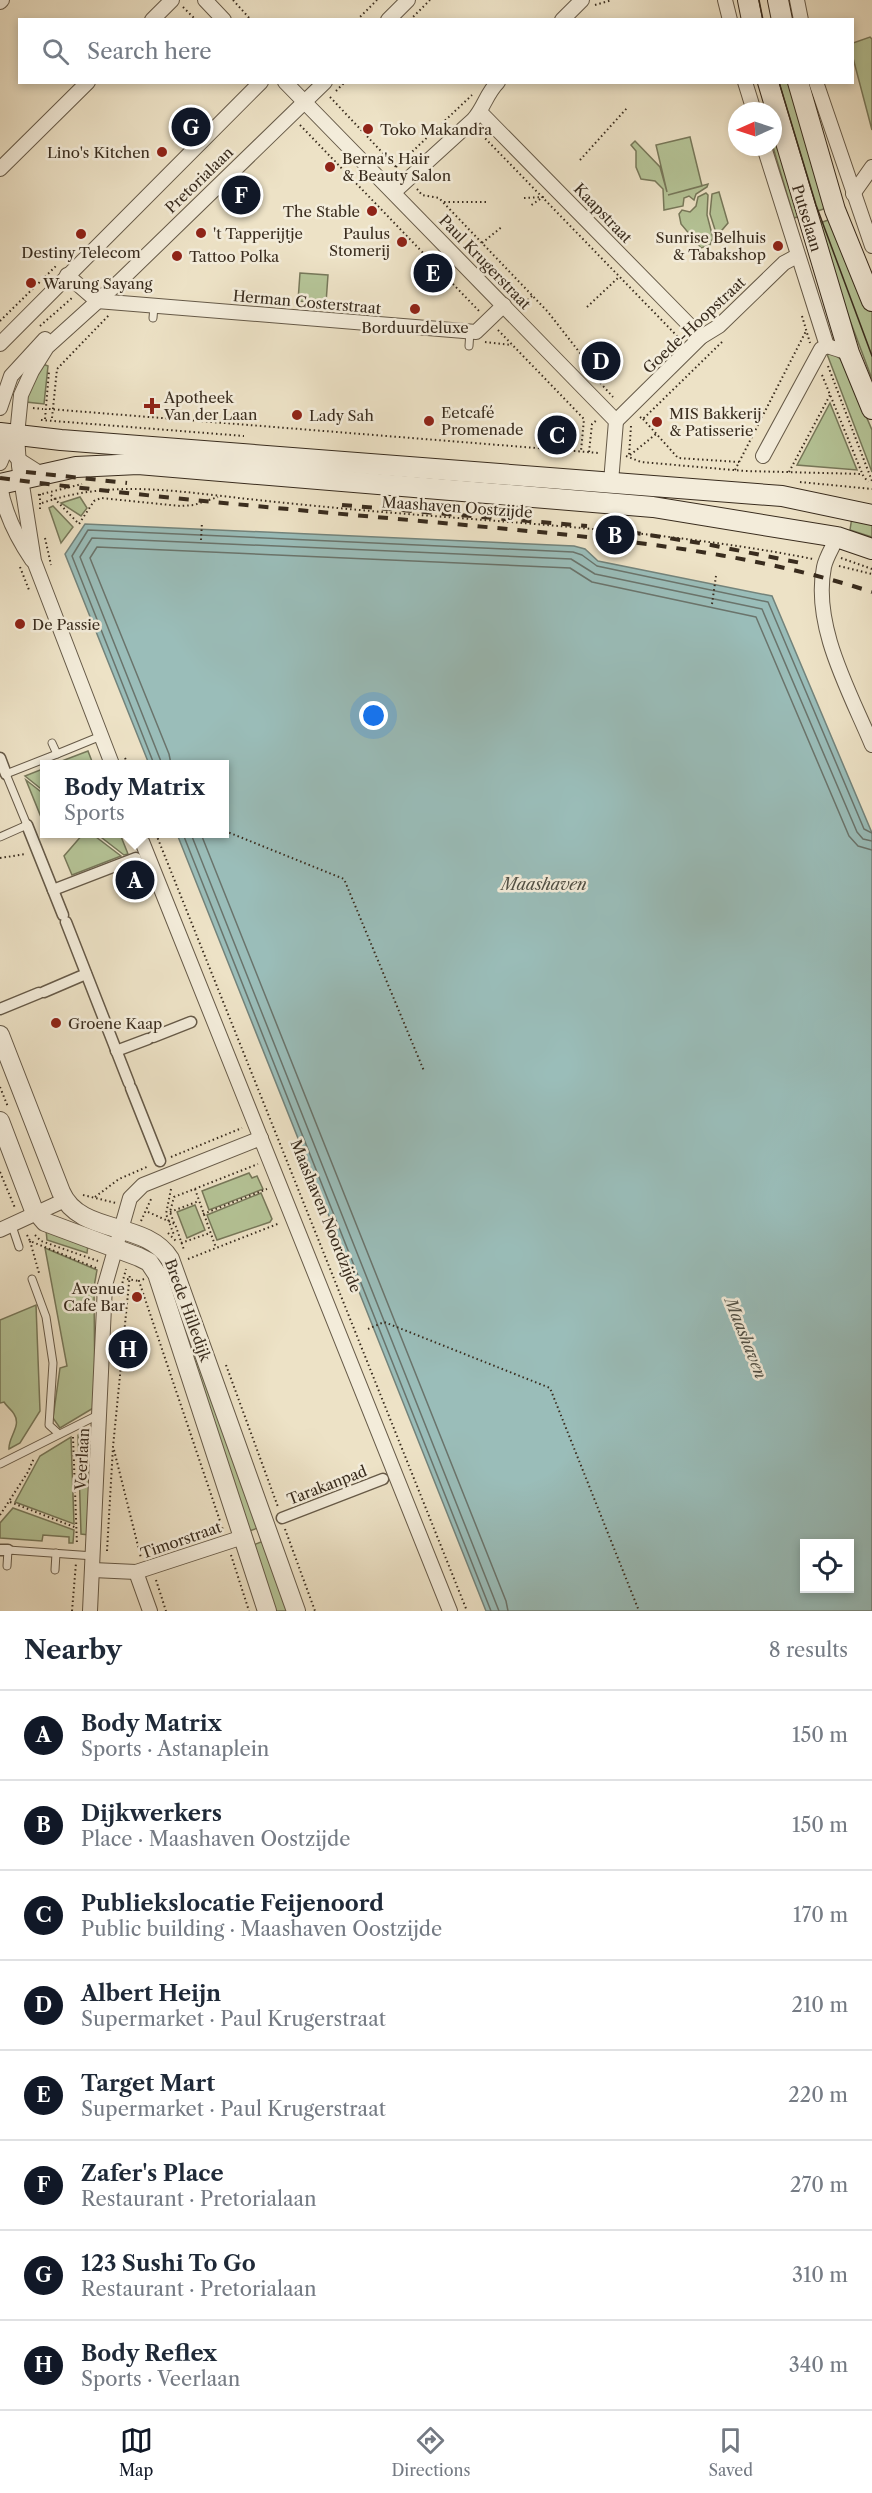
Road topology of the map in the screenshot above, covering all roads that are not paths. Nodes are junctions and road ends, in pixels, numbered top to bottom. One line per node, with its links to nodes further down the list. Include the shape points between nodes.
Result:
1 (205, 0): 10 (street)
2 (408, 0): 11 (street)
3 (725, 0): 13 (street)
4 (748, 0): 14 (main road)
5 (778, 0): 15 (main road)
6 (797, 0): 16 (street)
7 (176, 2): 9 (street)
8 (585, 6): 12 (street)
9 (155, 18)
10 (222, 18)
11 (390, 18)
12 (565, 18)
13 (730, 18)
14 (752, 18)
15 (782, 18)
16 (801, 18)
17 (86, 84): 31 (street)
18 (259, 84): 36 (street, Pretorialaan)
19 (287, 84): 26 (street, Paul Krugerstraat)
20 (323, 84): 26 (street, Pretorialaan)
21 (496, 84): 28 (street)
22 (747, 84): 27 (street)
23 (769, 84): 46 (main road, Putselaan)
24 (799, 84): 38 (main road, Putselaan, via 835,210)
25 (817, 84): 33 (street)
26 (305, 101): 32 (street, Paul Krugerstraat); 37 (street, Pretorialaan)
27 (752, 102)
28 (480, 112): 32 (street); 42 (street, Kaapstraat)
29 (767, 156): 35 (street, Putselaan)
30 (872, 167): 33 (street)
31 (0, 169)
32 (394, 192): 39 (street, Paul Krugerstraat)
33 (853, 194): 34 (street)
34 (872, 246)
35 (797, 255): 42 (street, Goede-Hoopstraat, via 719,326); 45 (street, Putselaan)
36 (68, 275): 37 (street); 43 (street, Pretorialaan)
37 (97, 301): 40 (street, Pretorialaan); 41 (street, Herman Costerstraat, via 153,312)
38 (872, 301)
39 (504, 305): 41 (street, via 476,332); 49 (street, Paul Krugerstraat)
40 (78, 327): 47 (street, Pretorialaan, via 51,335 25,359 6,387); 50 (street, Pretorialaan, via 47,347 32,370)
41 (470, 331): 44 (lane)
42 (701, 337): 49 (street, Goede-Hoopstraat)
43 (0, 344)
44 (469, 346)
45 (827, 346): 46 (street); 51 (street, via 821,349)
46 (849, 352): 48 (main road, Putselaan)
47 (0, 408)
48 (872, 409)
49 (616, 421): 56 (street, via 622,456)
50 (9, 439): 52 (street); 53 (street); 56 (main road, via 44,429)
51 (763, 456)
52 (19, 460): 54 (street); 55 (street)
53 (0, 463)
54 (41, 474): 55 (main road, Maashaven Oostzijde); 60 (main road, Maashaven Oostzijde, via 94,465 138,464 653,507)
55 (20, 480): 57 (main road, Maashaven Oostzijde); 61 (street)
56 (611, 482): 58 (main road, via 782,496)
57 (0, 485): 61 (street, via 12,524)
58 (872, 515)
59 (872, 549): 60 (main road, Maashaven Oostzijde)
60 (831, 551): 64 (street, via 822,594 827,634)
61 (34, 561): 62 (street)
62 (101, 736): 65 (lane); 68 (street)
63 (52, 743): 65 (lane)
64 (872, 745)
65 (57, 754): 67 (lane)
66 (0, 758): 70 (street)
67 (42, 760)
68 (110, 760)
69 (40, 761): 70 (lane)
70 (6, 774): 71 (lane)
71 (27, 825): 72 (lane); 75 (street)
72 (0, 837)
73 (142, 838): 82 (street, Maashaven Noordzijde)
74 (136, 858): 75 (street)
75 (53, 890): 76 (street)
76 (86, 974): 77 (street); 80 (street)
77 (0, 1009)
78 (195, 1020): 80 (street)
79 (0, 1035): 84 (street)
80 (116, 1051): 83 (street)
81 (0, 1121): 85 (street)
82 (261, 1138): 87 (street, Veerlaan, via 143,1185 130,1198); 107 (street, Maashaven Noordzijde)
83 (160, 1161)
84 (65, 1200): 85 (street); 87 (street, Brede Hilledijk, via 78,1214)
85 (37, 1214): 86 (street); 89 (street, Brede Hilledijk, via 55,1228)
86 (6, 1228): 88 (lane)
87 (130, 1228): 89 (street, Veerlaan); 106 (street, Brede Hilledijk, via 154,1242 170,1259)
88 (19, 1247)
89 (123, 1251): 91 (street, Veerlaan, via 105,1285); 96 (street, Brede Hilledijk, via 149,1262 157,1274)
90 (32, 1279): 92 (lane, via 46,1317 53,1363 48,1420 52,1430)
91 (101, 1413): 92 (lane); 99 (street, Veerlaan)
92 (59, 1434): 93 (lane)
93 (0, 1464)
94 (383, 1479): 95 (street, Tarakanpad)
95 (282, 1518)
96 (235, 1540): 101 (street, Timorstraat); 105 (street, Brede Hilledijk)
97 (4, 1550): 98 (lane); 100 (lane)
98 (56, 1553): 99 (lane); 102 (lane)
99 (97, 1562): 101 (street, Timorstraat); 103 (street, Veerlaan)
100 (7, 1566)
101 (139, 1569): 104 (street)
102 (55, 1570)
103 (90, 1611)
104 (150, 1611)
105 (267, 1611)
106 (296, 1611)
107 (450, 1611)

